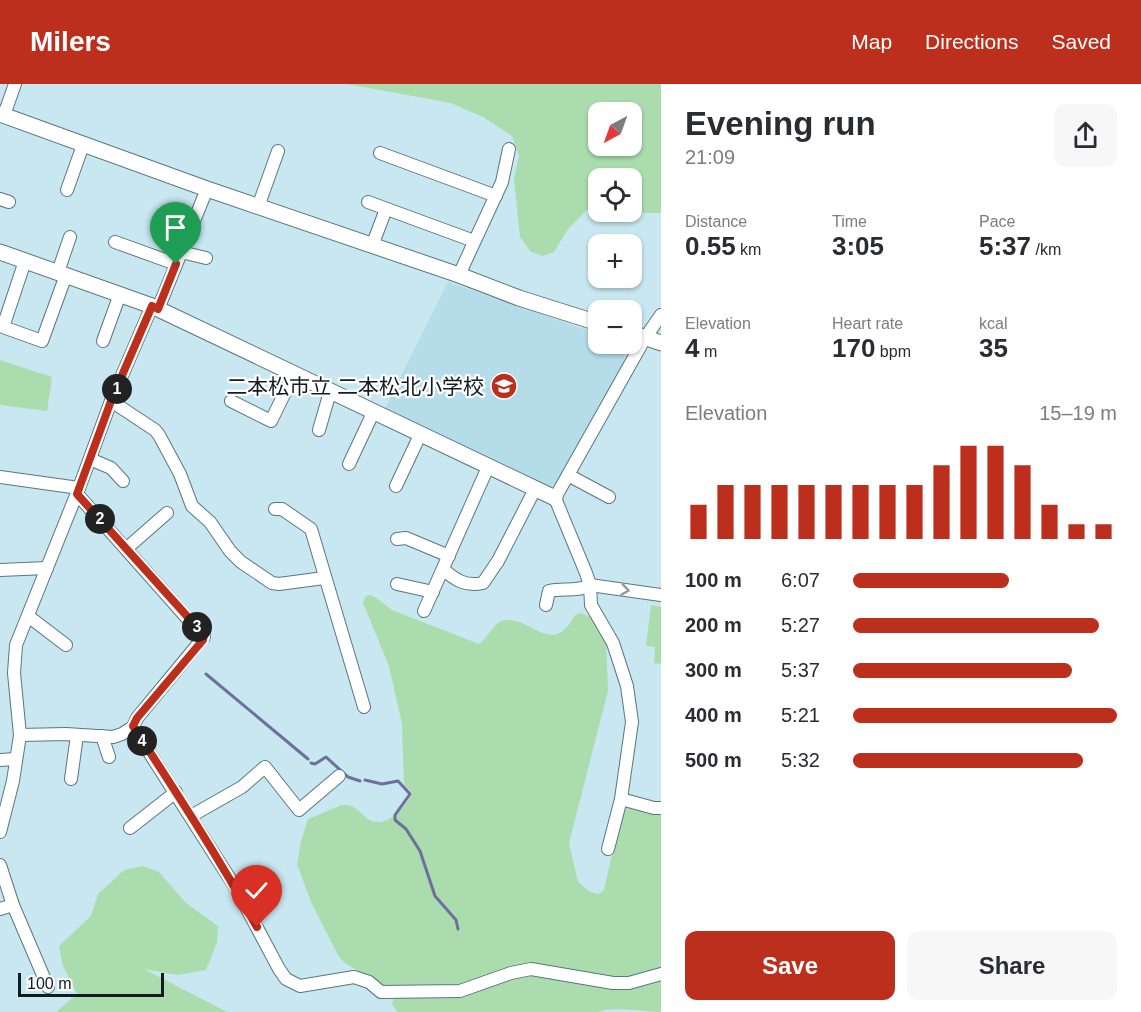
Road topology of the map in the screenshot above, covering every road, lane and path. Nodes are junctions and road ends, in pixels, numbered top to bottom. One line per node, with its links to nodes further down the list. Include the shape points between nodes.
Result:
1 (15, 84): 2 (street)
2 (2, 115): 3 (street)
3 (83, 145): 7 (street); 8 (street)
4 (509, 149): 9 (street)
5 (278, 151): 11 (street)
6 (380, 153): 9 (street)
7 (207, 189): 11 (street); 18 (street)
8 (67, 190)
9 (496, 196): 14 (street)
10 (368, 202): 12 (street)
11 (258, 207): 16 (street)
12 (386, 209): 14 (street); 16 (street)
13 (70, 237): 21 (street)
14 (474, 241): 22 (street)
15 (115, 242): 18 (street)
16 (372, 246): 22 (street)
17 (0, 254): 20 (street)
18 (179, 258): 19 (street); 24 (street)
19 (206, 258)
20 (25, 261): 21 (street); 21 (street, via 3,327 42,341)
21 (62, 274): 23 (street)
22 (459, 275): 26 (street)
23 (120, 294): 24 (street); 29 (street)
24 (155, 308): 32 (street); 34 (street)
25 (661, 315): 27 (street)
26 (588, 320)
27 (642, 332)
28 (642, 336): 30 (street)
29 (103, 341)
30 (661, 343)
31 (628, 354): 42 (street)
32 (294, 374): 33 (street); 35 (street, via 271,421)
33 (330, 392): 36 (street); 37 (street)
34 (111, 401): 39 (street); 58 (street, via 155,430 180,474 192,506 210,522 241,562 272,583)
35 (231, 401)
36 (373, 413): 38 (street); 40 (street)
37 (319, 430)
38 (420, 435): 41 (street); 45 (street)
39 (90, 459): 44 (street, via 111,468); 47 (street)
40 (349, 464)
41 (488, 467): 46 (street); 54 (street)
42 (568, 475): 48 (street); 49 (street)
43 (0, 477): 47 (street)
44 (123, 481)
45 (396, 486)
46 (535, 489): 49 (street); 56 (street, via 483,583 456,580)
47 (78, 491): 53 (street); 55 (street)
48 (609, 497)
49 (555, 498): 60 (street)
50 (274, 509): 58 (street, via 282,509 311,528)
51 (166, 513): 53 (street)
52 (397, 539): 54 (street, via 406,538)
53 (127, 548): 68 (street, via 204,637)
54 (449, 556): 56 (street)
55 (47, 568): 57 (street); 65 (street)
56 (443, 569): 61 (street)
57 (0, 570)
58 (324, 578): 67 (street)
59 (401, 581): 61 (street)
60 (590, 585): 62 (street, one-way to 62); 63 (street, via 584,589 549,591); 78 (street, via 591,604 613,643 627,686 632,722)
61 (433, 592): 64 (street)
62 (661, 595)
63 (546, 605)
64 (424, 611)
65 (28, 615): 66 (street); 69 (street, via 14,662)
66 (66, 645)
67 (364, 707)
68 (133, 726): 71 (street, via 113,737); 77 (street)
69 (20, 735): 70 (street); 73 (street)
70 (76, 735): 71 (street); 76 (street)
71 (102, 736): 72 (street)
72 (109, 757)
73 (15, 759): 74 (street); 82 (street)
74 (0, 760)
75 (339, 776): 80 (street, via 299,810 265,767 242,787)
76 (71, 779)
77 (176, 792): 80 (street); 81 (street)
78 (621, 799): 79 (street); 83 (street)
79 (661, 808)
80 (191, 816): 87 (street, via 279,969 286,979 300,986 354,977 381,992 441,992 460,991 531,969 613,983)
81 (130, 828)
82 (0, 832)
83 (608, 849)
84 (0, 865): 85 (street)
85 (13, 905): 86 (street); 88 (street)
86 (0, 909)
87 (661, 974)
88 (48, 987)

